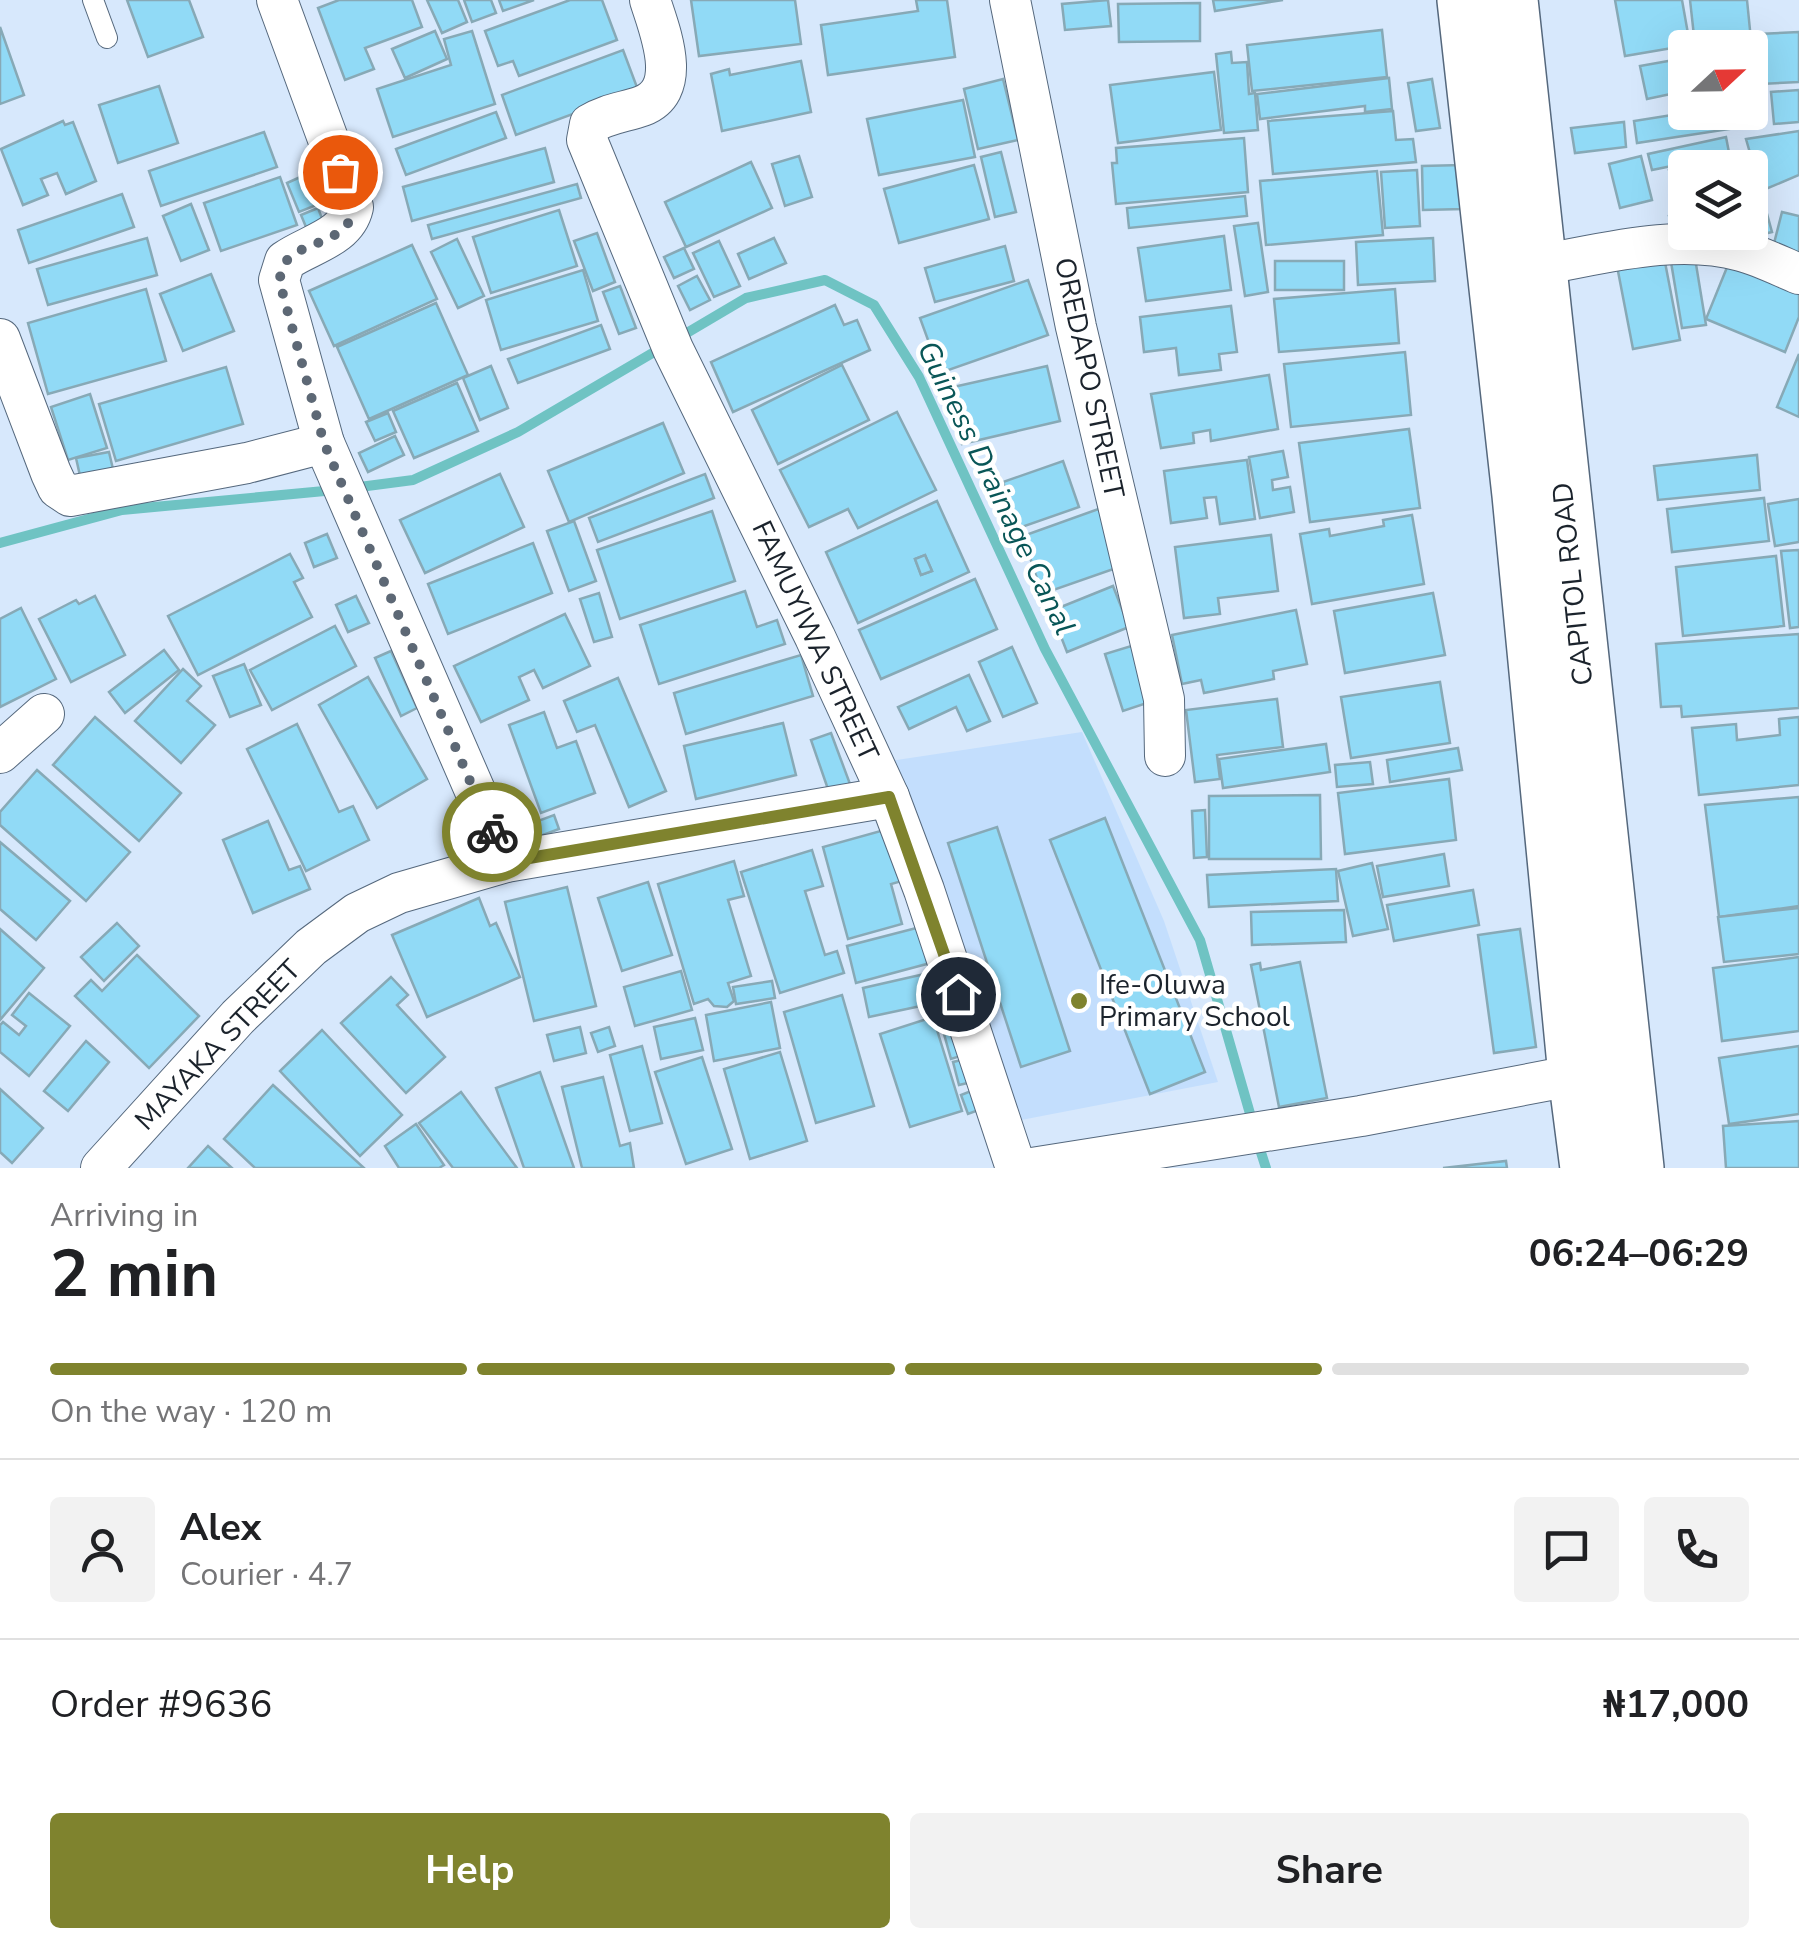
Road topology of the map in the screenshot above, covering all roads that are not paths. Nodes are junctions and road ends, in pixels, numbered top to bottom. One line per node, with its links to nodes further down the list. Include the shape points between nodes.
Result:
1 (93, 0): 7 (lane)
2 (278, 0): 11 (street, via 352,207 350,222 286,261 279,280)
3 (650, 0): 15 (street, FAMUYIWA STREET, via 664,44 662,88 648,104 590,124 587,140 673,349)
4 (1010, 0): 14 (street, OREDAPO STREET, via 1076,327 1164,698)
5 (1466, 0): 17 (main road, CAPITOL ROAD)
6 (1510, 0): 8 (main road, CAPITOL ROAD)
7 (106, 38)
8 (1539, 266): 9 (street, via 1638,247 1696,246 1740,250); 22 (main road, CAPITOL ROAD)
9 (1799, 274)
10 (0, 338): 11 (street, via 58,488 70,496)
11 (328, 452): 16 (street)
12 (44, 714): 13 (street)
13 (0, 753)
14 (1165, 756)
15 (889, 797): 16 (street, MAYAKA STREET); 19 (street, FAMUYIWA STREET)
16 (506, 862): 18 (street, MAYAKA STREET, via 399,893 311,947 238,1016)
17 (1576, 1075): 20 (street); 21 (main road, CAPITOL ROAD)
18 (101, 1168)
19 (1016, 1168)
20 (1032, 1168)
21 (1588, 1168)
22 (1636, 1168)

